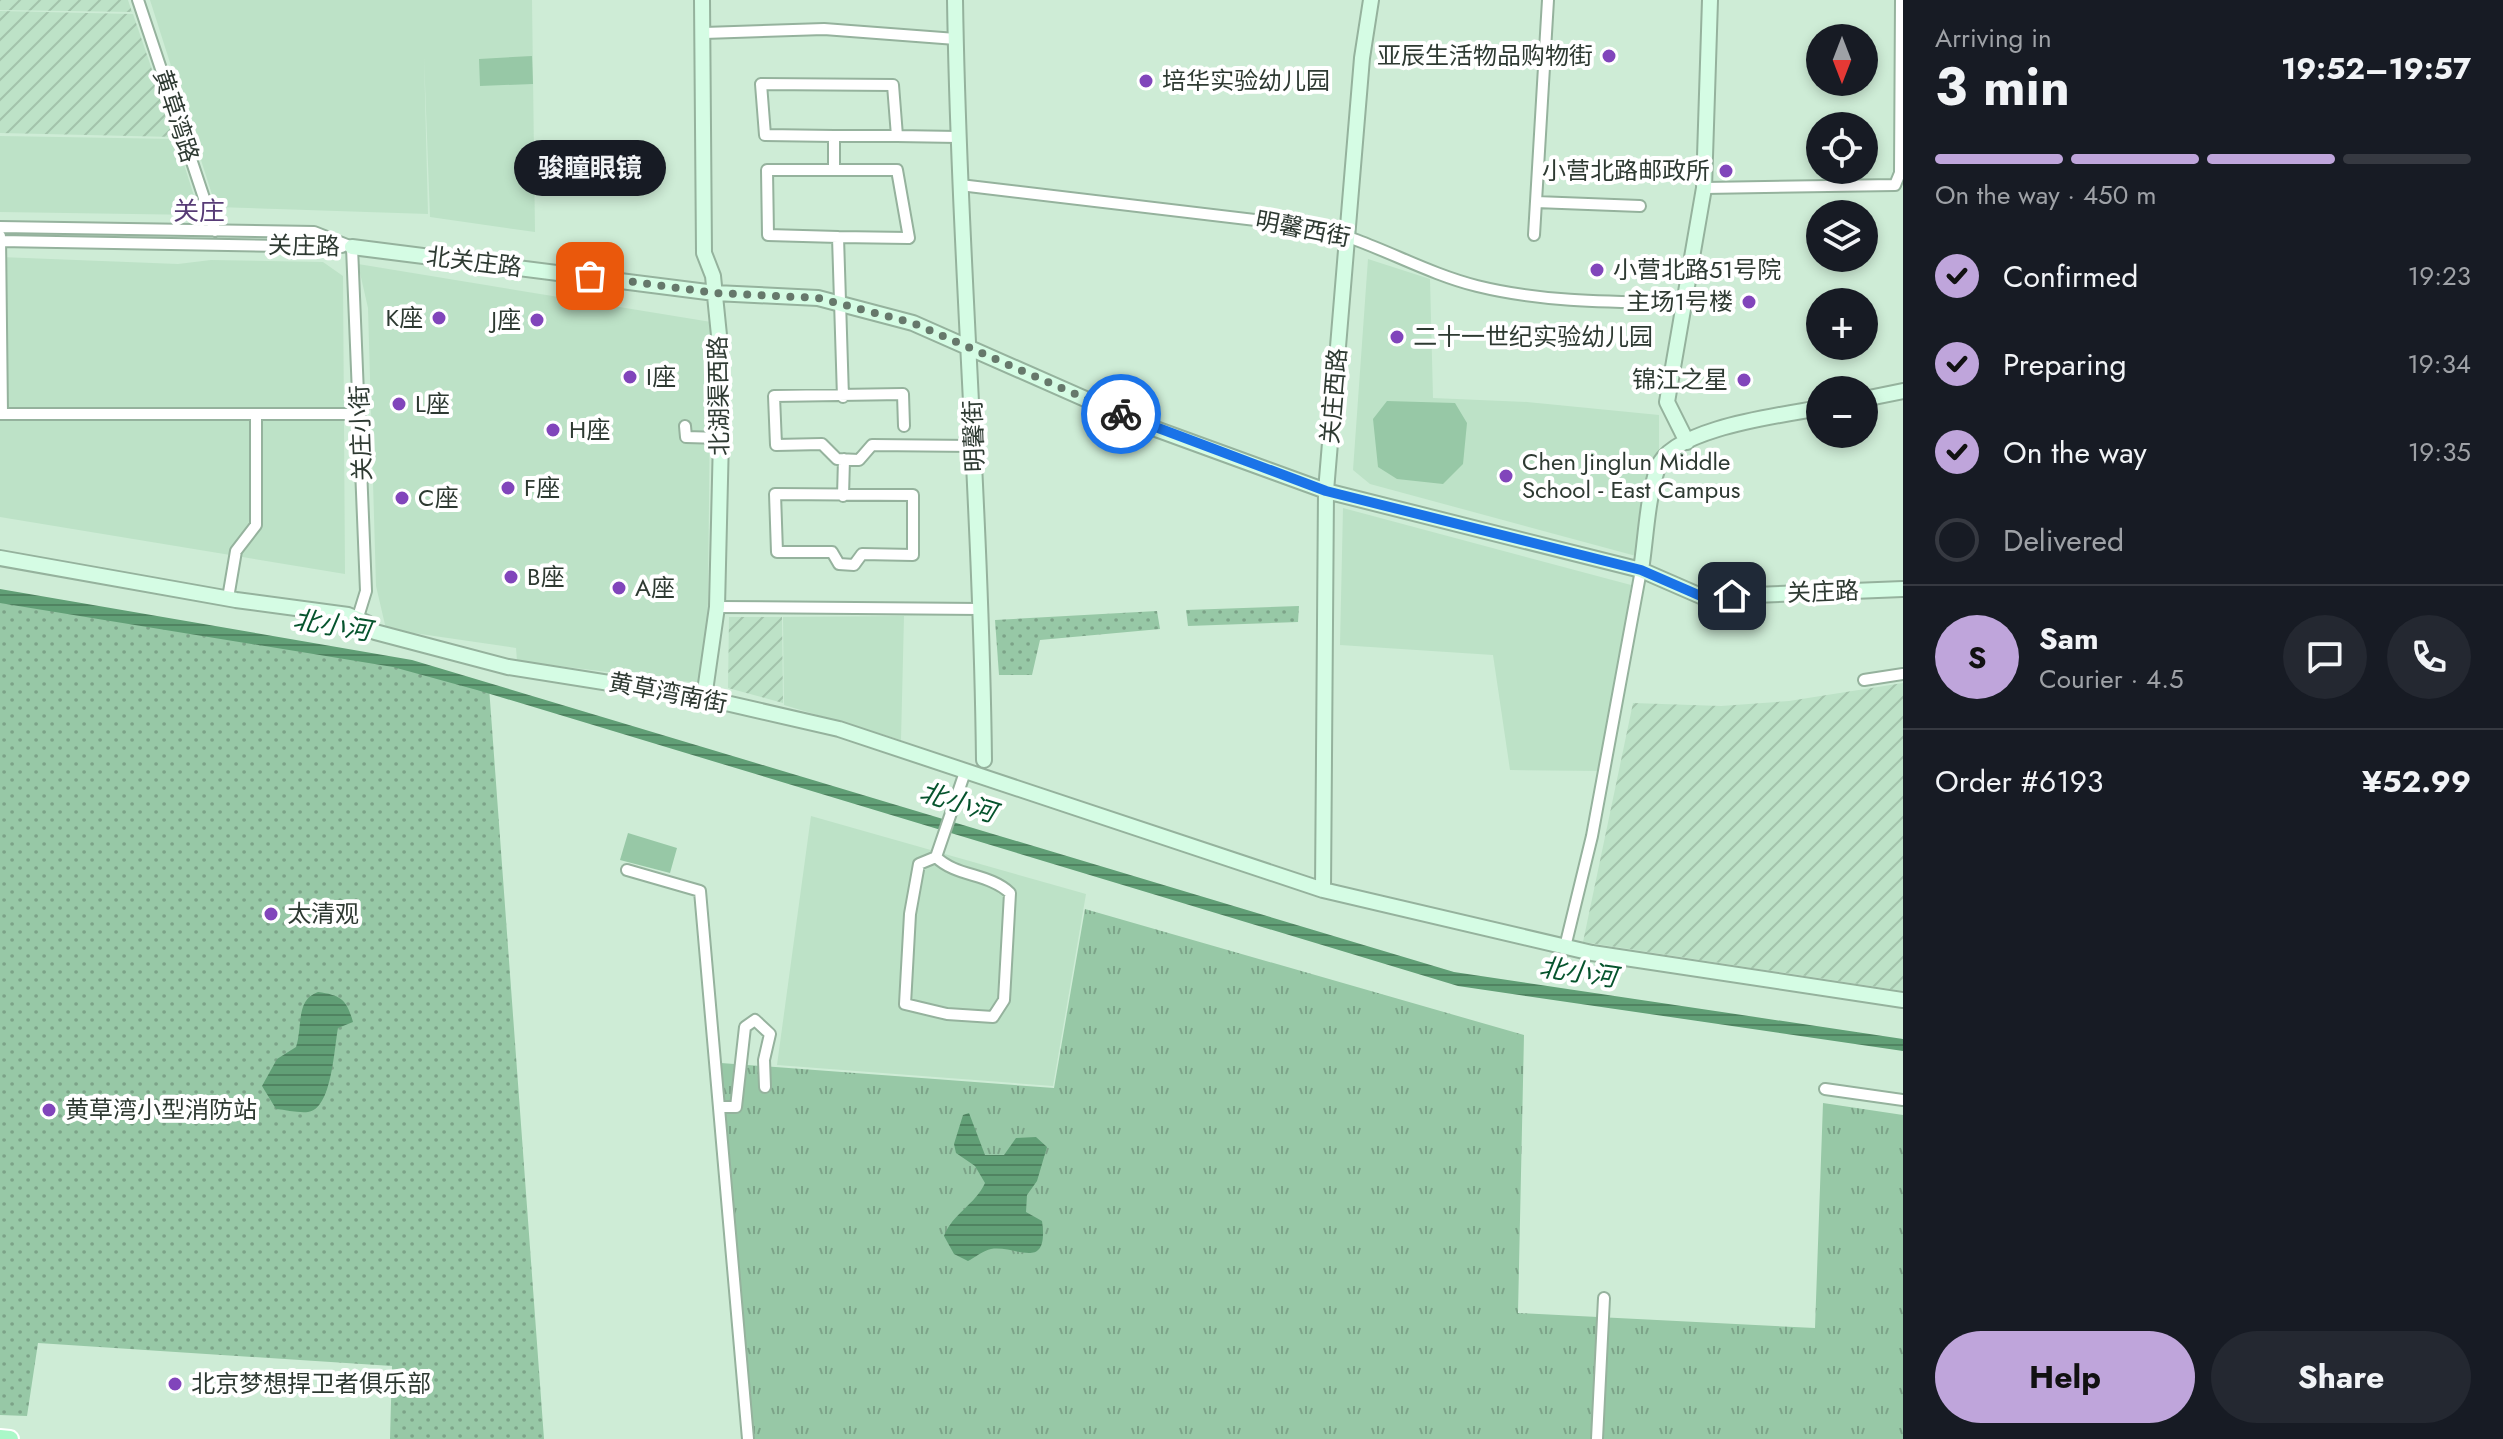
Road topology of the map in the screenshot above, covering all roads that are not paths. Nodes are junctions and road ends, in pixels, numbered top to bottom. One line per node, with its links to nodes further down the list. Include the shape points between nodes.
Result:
1 (138, 0): 19 (street, 黄草湾路)
2 (702, 0): 8 (street, 北湖渠西路)
3 (955, 0): 9 (street, 明馨街)
4 (1371, 0): 20 (street, 关庄西路)
5 (1548, 0): 16 (street)
6 (1710, 0): 15 (street)
7 (1901, 0): 15 (street, via 1900,173 1895,185)
8 (704, 33): 9 (street, via 824,29); 25 (street, 北湖渠西路, via 704,253)
9 (956, 39): 12 (street, 明馨街)
10 (834, 136): 11 (street); 11 (street, via 765,135 761,84 893,85); 13 (street)
11 (897, 136): 12 (street)
12 (958, 137): 14 (street, 明馨街)
13 (834, 170): 22 (street, via 767,170 768,235); 22 (street, via 897,170 909,238)
14 (960, 185): 20 (street, 明馨西街, via 1063,194); 28 (street, 明馨街)
15 (1704, 188): 26 (street)
16 (1536, 202): 17 (street); 21 (street)
17 (1640, 206)
18 (0, 227): 19 (street, 关庄路); 23 (street)
19 (215, 231): 24 (street, 关庄路, via 314,232)
20 (1347, 235): 26 (street, 明馨西街, via 1474,286 1557,302); 42 (street, 关庄西路)
21 (1534, 235)
22 (838, 237): 27 (street)
23 (0, 241): 24 (street, 关庄路); 33 (street)
24 (352, 247): 25 (street, 北关庄路); 34 (street, 关庄小街)
25 (715, 293): 27 (street, 北关庄路, via 818,298); 38 (street, 北湖渠西路)
26 (1685, 303): 39 (street, via 1667,402)
27 (842, 305): 28 (street, 北关庄路, via 913,323); 31 (street)
28 (970, 348): 40 (street, 明馨街); 42 (street, 北关庄路, via 1142,424)
29 (1903, 391): 30 (street)
30 (1878, 396)
31 (843, 397): 37 (street, via 903,394); 41 (street, via 774,396 776,445 822,444)
32 (1806, 411): 39 (street, via 1701,432)
33 (1, 414): 35 (street)
34 (360, 414): 35 (street); 50 (street, 关庄小街, via 366,591)
35 (256, 416): 47 (street, via 256,525 236,551)
36 (685, 426): 38 (street, via 686,437)
37 (904, 426)
38 (721, 438): 48 (street, 北湖渠西路)
39 (1687, 442): 45 (street, via 1658,465)
40 (974, 446): 41 (street, via 872,445 859,460); 49 (street, 明馨街)
41 (844, 459): 43 (street)
42 (1326, 491): 45 (street, 关庄路); 58 (street, 关庄西路)
43 (843, 496): 43 (street, via 775,494 777,552 832,552 839,564 854,565 862,554 913,555 913,495)
44 (0, 558): 47 (street, 黄草湾南街)
45 (1641, 570): 46 (street, 关庄路, via 1703,597); 59 (street, via 1592,836)
46 (1903, 589)
47 (228, 598): 50 (street, 黄草湾南街)
48 (717, 607): 49 (street); 53 (street, 北湖渠西路)
49 (981, 609): 54 (street, 明馨街)
50 (358, 617): 53 (street, 黄草湾南街, via 375,632 508,667)
51 (1903, 674): 52 (street)
52 (1864, 680)
53 (704, 698): 55 (street, 黄草湾南街, via 839,729)
54 (984, 760)
55 (965, 772): 56 (street); 58 (street, 黄草湾南街)
56 (936, 857): 56 (street, via 999,883 1010,893 1004,1000 993,1017 905,1004 919,864)
57 (627, 870): 64 (street, via 700,891)
58 (1323, 890): 59 (street, 黄草湾南街)
59 (1565, 947): 60 (street, 黄草湾南街)
60 (1903, 1000)
61 (765, 1087): 64 (street, via 770,1034 755,1020 745,1027 736,1107)
62 (1825, 1089): 63 (street)
63 (1903, 1100)
64 (719, 1107): 68 (street)
65 (1604, 1298): 69 (street)
66 (0, 1438): 67 (main road)
67 (10, 1439)
68 (748, 1439)
69 (1597, 1439)

